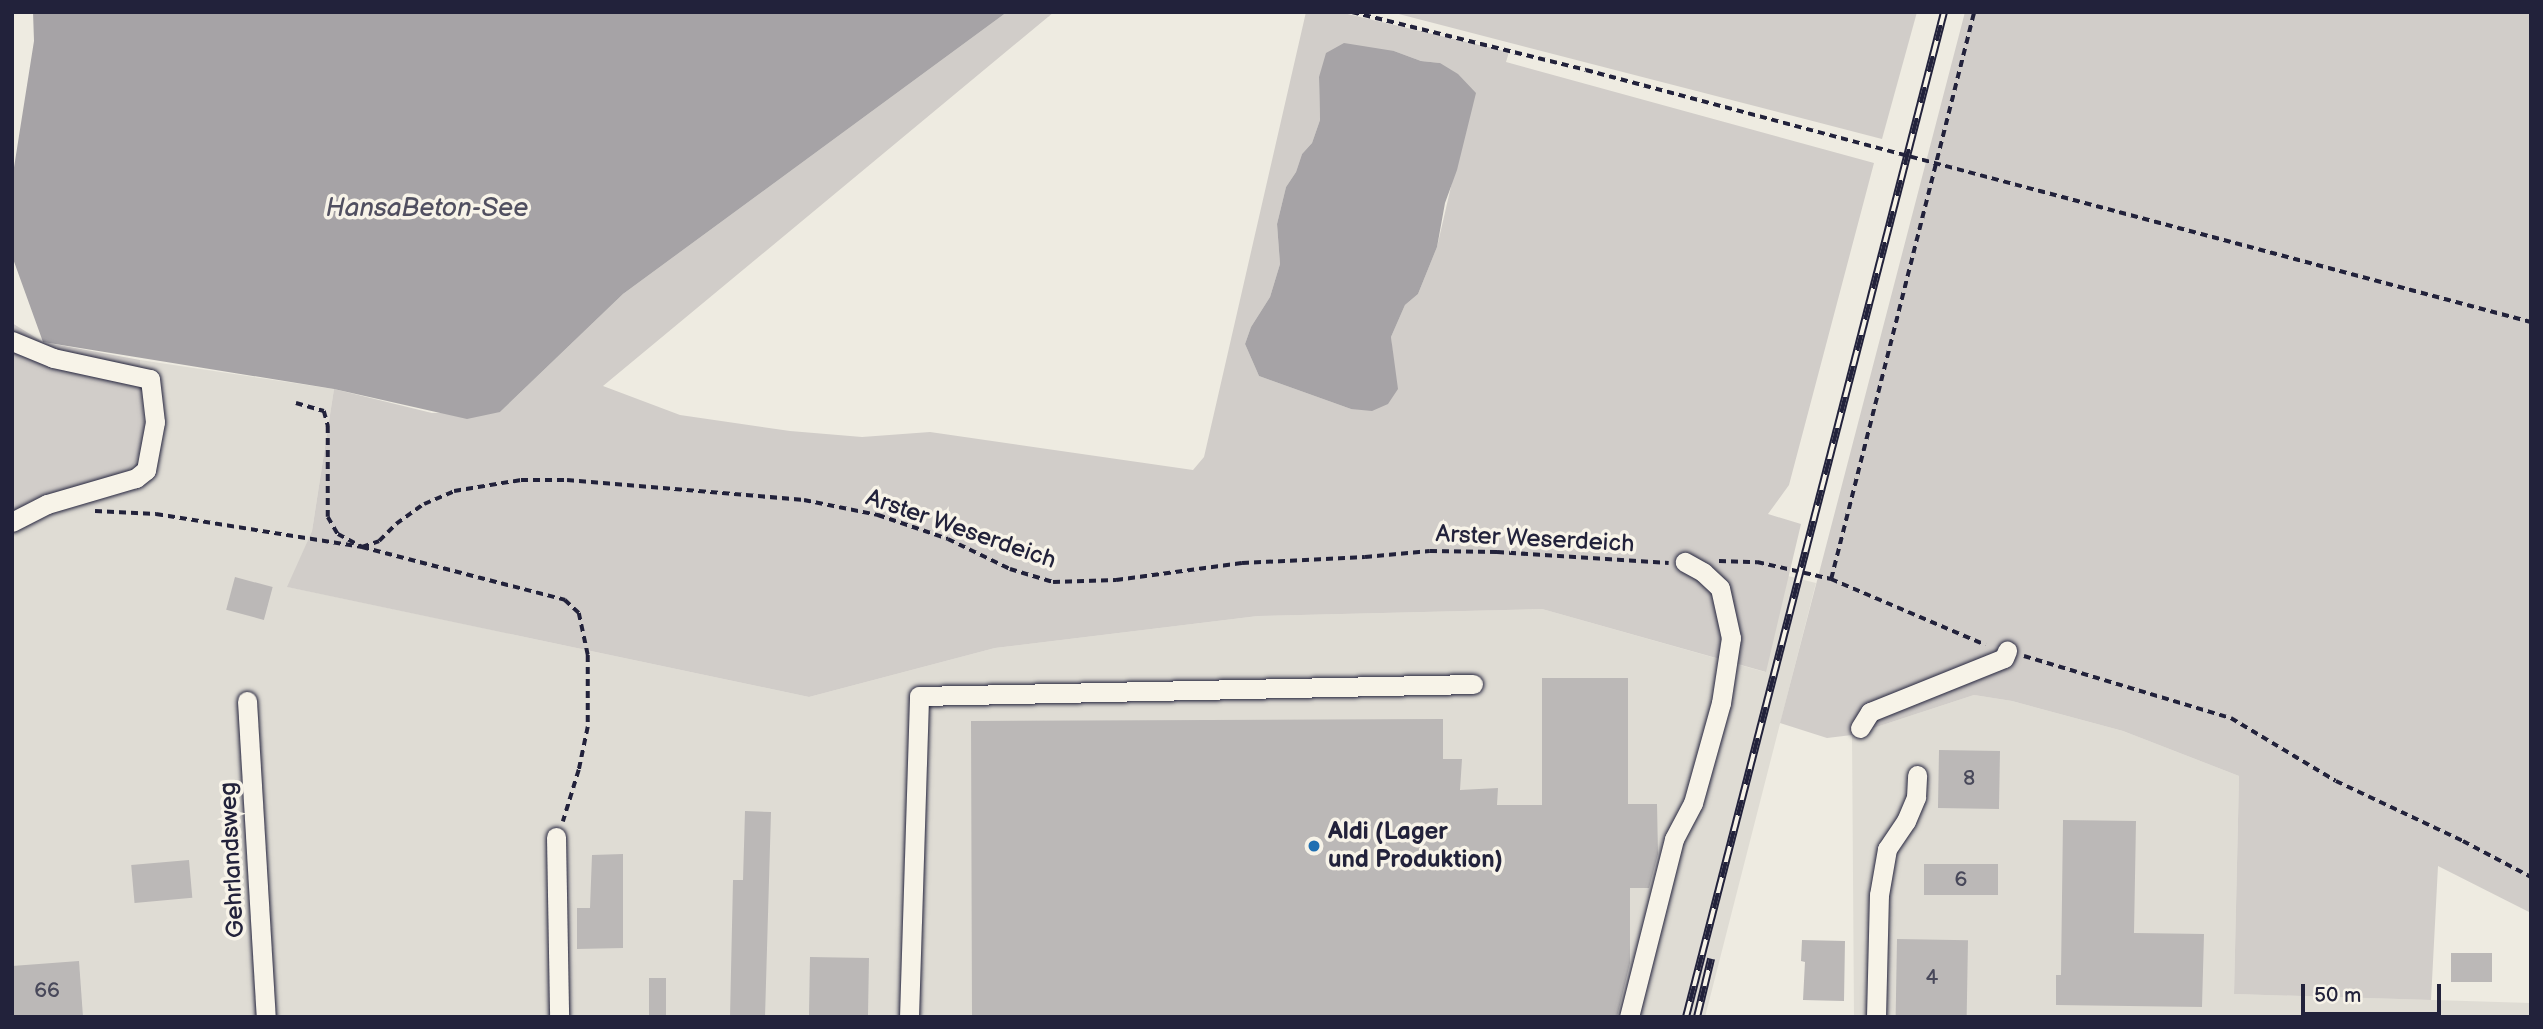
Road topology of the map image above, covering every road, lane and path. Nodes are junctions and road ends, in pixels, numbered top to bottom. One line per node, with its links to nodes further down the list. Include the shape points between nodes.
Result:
1 (1352, 12): 3 (path)
2 (1974, 12): 3 (path)
3 (1935, 165): 4 (path); 11 (path)
4 (2531, 322)
5 (12, 341): 8 (street, via 53,358 150,379 155,422 146,470 135,478 47,504)
6 (296, 403): 9 (path, via 324,411 328,517 338,534)
7 (156, 514): 9 (path)
8 (12, 522)
9 (362, 547): 10 (path, Arster Weserdeich, via 379,541 424,504 454,491 521,480 567,480 804,500 877,515 1053,582 1430,551); 17 (path, via 565,600 579,613 588,655 588,727 569,806)
10 (1685, 562): 11 (path, Arster Weserdeich, via 1757,562); 22 (street, via 1720,588 1731,638 1721,703 1693,803 1674,839)
11 (1831, 579): 12 (path, Arster Weserdeich)
12 (2007, 651): 15 (street, via 2004,658 1870,712); 18 (path, Arster Weserdeich, via 2231,718 2336,781)
13 (1473, 684): 21 (street, via 919,696)
14 (247, 701): 19 (street, Gehrlandsweg)
15 (1860, 727)
16 (1917, 775): 23 (street, via 1916,797 1887,849 1879,895)
17 (556, 837): 20 (street)
18 (2531, 877)
19 (266, 1017)
20 (559, 1017)
21 (909, 1017)
22 (1629, 1017)
23 (1876, 1017)

